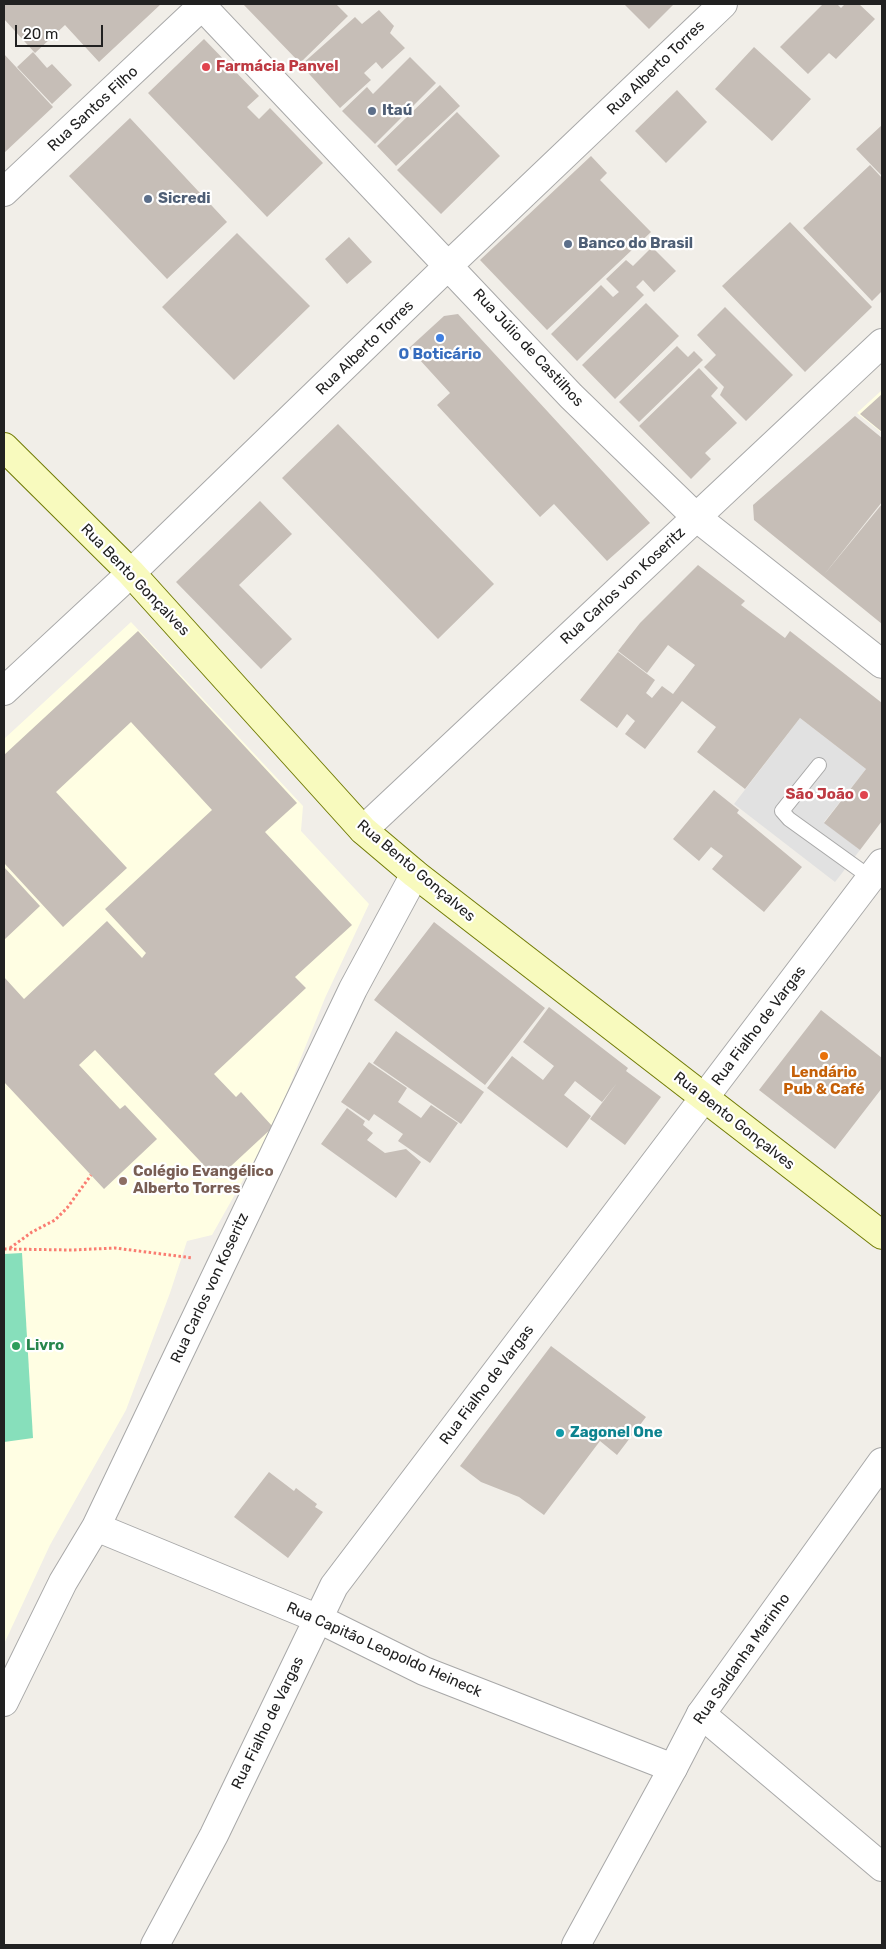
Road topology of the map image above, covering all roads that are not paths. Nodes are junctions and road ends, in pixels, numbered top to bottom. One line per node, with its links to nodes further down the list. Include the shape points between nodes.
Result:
1 (202, 4): 3 (street, Rua Santos Filho); 4 (street, Rua Júlio de Castilhos)
2 (723, 4): 4 (street, Rua Alberto Torres)
3 (4, 192)
4 (449, 265): 7 (street, Rua Júlio de Castilhos, via 571,396); 8 (street, Rua Alberto Torres)
5 (882, 343): 7 (street, Rua Carlos von Koseritz)
6 (4, 447): 8 (main road, Rua Bento Gonçalves)
7 (696, 517): 9 (street, Rua Júlio de Castilhos); 12 (street, Rua Carlos von Koseritz)
8 (131, 573): 10 (street, Rua Alberto Torres); 12 (main road, Rua Bento Gonçalves)
9 (882, 664)
10 (4, 691)
11 (819, 765): 13 (lane, via 782,811 789,819)
12 (363, 830): 14 (main road, Rua Bento Gonçalves)
13 (877, 871): 15 (street, Rua Fialho de Vargas)
14 (415, 874): 15 (main road, Rua Bento Gonçalves); 18 (street, Rua Carlos von Koseritz, via 353,989)
15 (704, 1098): 16 (main road, Rua Bento Gonçalves); 19 (street, Rua Fialho de Vargas, via 334,1586)
16 (882, 1235)
17 (882, 1462): 21 (street, Rua Saldanha Marinho)
18 (96, 1527): 19 (street, Rua Capitão Leopoldo Heineck); 20 (street, Rua Carlos von Koseritz, via 63,1582)
19 (318, 1619): 22 (street, Rua Capitão Leopoldo Heineck, via 424,1671); 24 (street, Rua Fialho de Vargas, via 214,1835)
20 (4, 1702)
21 (701, 1714): 22 (street, Rua Saldanha Marinho); 23 (street)
22 (673, 1768): 25 (street, Rua Saldanha Marinho)
23 (882, 1867)
24 (155, 1945)
25 (576, 1945)

